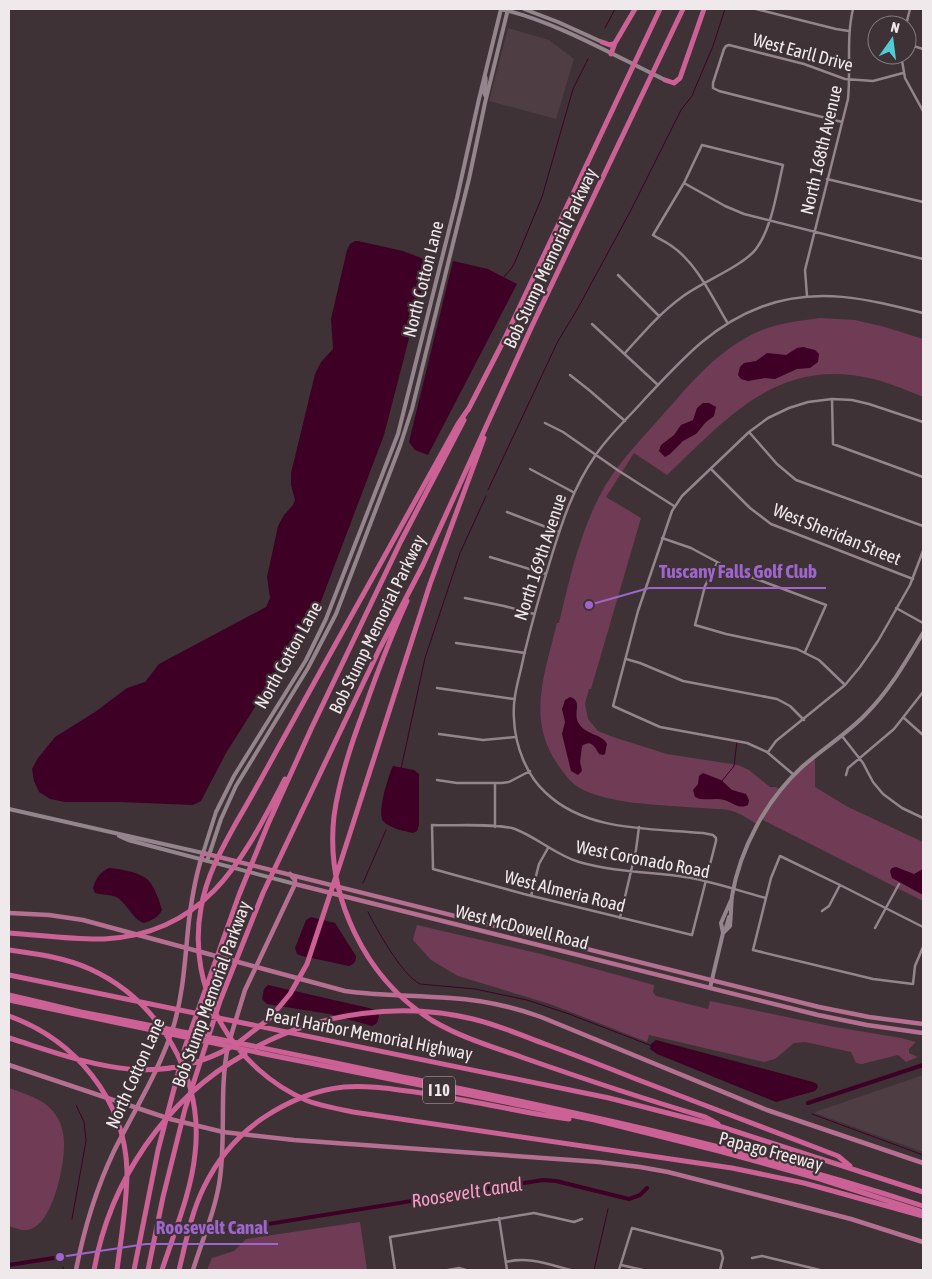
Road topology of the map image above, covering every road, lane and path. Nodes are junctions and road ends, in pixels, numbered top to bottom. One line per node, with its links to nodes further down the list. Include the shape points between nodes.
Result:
1 (501, 9): 9 (main road); 16 (main road, North Cotton Lane)
2 (524, 9): 11 (main road)
3 (636, 9): 12 (highway)
4 (660, 9): 39 (highway, Bob Stump Memorial Parkway)
5 (683, 9): 43 (highway, Bob Stump Memorial Parkway)
6 (704, 9): 17 (highway, via 680,78 674,83)
7 (756, 9): 10 (street)
8 (853, 9): 10 (street, North 168th Avenue)
9 (508, 10): 13 (main road); 19 (main road, North Cotton Lane)
10 (850, 31): 18 (street, North 168th Avenue)
11 (602, 42): 12 (highway)
12 (615, 43): 13 (highway)
13 (611, 54): 17 (main road)
14 (902, 65): 15 (street)
15 (903, 73): 18 (street, West Earll Drive, via 877,80); 20 (street)
16 (485, 74): 19 (main road); 94 (main road, North Cotton Lane, via 406,408 392,450 326,620 306,660 234,776 216,812)
17 (665, 80)
18 (850, 80): 21 (street, North 168th Avenue); 21 (street, West Earll Drive, via 804,64 726,46 713,83 719,91)
19 (486, 97): 95 (main road, North Cotton Lane, via 469,179 412,410 400,446 327,634 236,786)
20 (923, 111)
21 (842, 122): 22 (street, North 168th Avenue)
22 (827, 179): 24 (street); 26 (street, North 168th Avenue)
23 (684, 183): 25 (street, via 725,206); 25 (street, via 702,145 784,165); 29 (street, via 653,235 674,247)
24 (923, 202)
25 (769, 221): 26 (street); 29 (street, via 756,249)
26 (814, 232): 27 (street); 30 (street, North 168th Avenue, via 806,270)
27 (923, 259)
28 (618, 275): 32 (street)
29 (703, 283): 32 (street); 33 (street)
30 (807, 296): 31 (street, North 169th Avenue, via 853,297); 33 (street, North 169th Avenue, via 763,306)
31 (923, 314)
32 (659, 316): 35 (street)
33 (727, 322): 37 (street, North 169th Avenue, via 691,350)
34 (592, 324): 35 (street)
35 (625, 353): 37 (street)
36 (570, 375): 40 (street)
37 (658, 385): 40 (street, North 169th Avenue)
38 (832, 399): 41 (street, via 869,404); 44 (street, via 789,408); 48 (street, via 833,444)
39 (469, 408): 76 (highway, Bob Stump Memorial Parkway, via 400,541); 139 (highway, via 211,873 200,909 198,939 202,976 214,1010 232,1041 262,1073 300,1097 333,1108 689,1161 792,1180)
40 (624, 421): 45 (street, North 169th Avenue)
41 (923, 422)
42 (545, 423): 45 (street)
43 (487, 426): 58 (highway, Bob Stump Memorial Parkway); 128 (highway, via 433,575 316,940 290,994 270,1018 239,1042 190,1064 169,1068 145,1070 100,1066)
44 (750, 432): 46 (street); 52 (street, via 776,464 796,480)
45 (595, 456): 49 (street, North 169th Avenue); 50 (street)
46 (711, 468): 50 (street); 60 (street, West Sheridan Street, via 750,508 771,524)
47 (530, 469): 49 (street)
48 (923, 477)
49 (574, 492): 53 (street, North 169th Avenue)
50 (674, 506): 54 (street)
51 (507, 512): 53 (street)
52 (923, 526)
53 (559, 532): 59 (street, North 169th Avenue)
54 (662, 538): 57 (street, via 691,548); 69 (street)
55 (923, 551): 60 (street)
56 (490, 557): 59 (street)
57 (716, 563): 67 (street, via 826,605); 67 (street, via 705,586 695,625)
58 (423, 565): 133 (highway, via 370,692 352,743 336,805 333,839 336,875 346,913 362,947 380,974 402,997 424,1015 452,1031 487,1046 705,1117); 151 (highway, Bob Stump Memorial Parkway, via 279,857 236,958 185,1109)
59 (546, 574): 63 (street, North 169th Avenue)
60 (913, 579): 62 (street)
61 (465, 598): 63 (street)
62 (896, 608): 64 (street); 70 (street, via 868,656)
63 (534, 614): 68 (street, North 169th Avenue)
64 (923, 623)
65 (923, 633): 78 (main road, via 879,701)
66 (456, 643): 68 (street)
67 (805, 652): 70 (street, via 827,666)
68 (525, 654): 73 (street, North 169th Avenue)
69 (626, 659): 75 (street, via 683,681 777,699); 81 (street, via 613,706 660,727 747,742)
70 (845, 685): 75 (street)
71 (437, 688): 73 (street)
72 (923, 692): 74 (street)
73 (514, 699): 80 (street, North 169th Avenue)
74 (904, 718): 79 (street); 82 (street)
75 (804, 720): 81 (street)
76 (312, 728): 114 (highway, via 236,865 218,888 189,912 160,927 120,937); 150 (highway, Bob Stump Memorial Parkway, via 243,886 185,1047 158,1150)
77 (439, 734): 80 (street, via 483,740)
78 (841, 734): 82 (street); 84 (main road)
79 (923, 735)
80 (515, 737): 83 (street, North 169th Avenue)
81 (767, 752): 84 (street)
82 (860, 758): 85 (street, via 848,768); 89 (street, via 883,794)
83 (530, 771): 87 (street, via 510,782); 91 (street, North 169th Avenue, via 544,792 575,814 601,822)
84 (794, 775): 105 (main road, via 758,824)
85 (846, 775)
86 (437, 780): 87 (street)
87 (494, 784): 90 (street)
88 (9, 810): 92 (main road, West McDowell Road)
89 (923, 818)
90 (494, 827): 93 (street, West Coronado Road, via 515,829); 98 (street, West Coronado Road, via 432,825)
91 (639, 827): 99 (street); 101 (street, North 169th Avenue, via 713,835 716,838)
92 (117, 835): 94 (main road, West McDowell Road); 96 (main road, West McDowell Road)
93 (548, 848): 99 (street, West Coronado Road, via 579,862); 106 (street, via 539,864)
94 (202, 853): 95 (main road, West McDowell Road); 96 (main road, North Cotton Lane)
95 (209, 854): 97 (main road, North Cotton Lane); 100 (main road, West McDowell Road)
96 (201, 859): 97 (main road, West McDowell Road); 116 (main road, North Cotton Lane)
97 (207, 861): 102 (main road, West McDowell Road)
98 (433, 869): 106 (street, West Almeria Road)
99 (632, 871): 101 (street, West Coronado Road); 111 (street)
100 (290, 874): 102 (main road); 120 (main road, West McDowell Road)
101 (706, 882): 105 (street, West Coronado Road); 111 (street, West Almeria Road, via 692,935)
102 (295, 884): 118 (main road); 121 (main road, West McDowell Road)
103 (899, 884): 108 (street)
104 (840, 885): 107 (street, via 780,856); 108 (street); 109 (street, via 829,906)
105 (734, 890): 107 (street, West Coronado Road); 120 (main road)
106 (531, 896): 111 (street, West Almeria Road)
107 (766, 898): 115 (street, via 753,950 873,979 914,984 915,966)
108 (886, 908): 112 (street); 113 (street)
109 (822, 911)
110 (9, 913): 116 (main road, via 66,917)
111 (620, 918)
112 (923, 927)
113 (875, 928)
114 (9, 933)
115 (923, 947)
116 (187, 948): 118 (main road); 131 (main road, North Cotton Lane, via 182,993 173,1028)
117 (9, 950): 152 (highway, via 66,960 98,973 120,987 147,1010 167,1035 180,1060 195,1110 196,1140 192,1173)
118 (255, 968): 134 (main road, via 239,1006 227,1051 222,1083); 135 (main road, via 363,993 481,1001 533,1014 767,1110)
119 (9, 975): 133 (highway, Pearl Harbor Memorial Highway / I 10, via 565,1088)
120 (712, 981): 121 (main road); 125 (main road, West McDowell Road, via 829,1009)
121 (710, 988): 127 (main road, West McDowell Road, via 825,1017)
122 (9, 995): 126 (highway)
123 (9, 1000): 126 (highway, I 10)
124 (9, 1016): 149 (highway, via 42,1030 62,1044 99,1084 114,1113 124,1148 126,1185)
125 (923, 1024)
126 (162, 1030): 129 (highway, I 10)
127 (923, 1033)
128 (9, 1038)
129 (234, 1045): 132 (highway, I 10); 138 (highway, via 578,1112 809,1170)
130 (9, 1065): 131 (main road)
131 (136, 1108): 134 (main road); 147 (main road, North Cotton Lane, via 98,1189)
132 (609, 1124): 139 (highway, Papago Freeway / I 10, via 802,1174); 153 (highway, via 420,1092 362,1087 312,1094 282,1106 233,1144 208,1179 194,1210)
133 (722, 1127): 136 (highway, Papago Freeway / I 10)
134 (223, 1132): 142 (main road, via 631,1165 843,1217); 154 (main road, via 217,1195)
135 (923, 1163)
136 (853, 1168): 137 (highway, Papago Freeway / I 10); 148 (highway, via 838,1156 487,1023 424,1012 353,1015 317,1023 263,1044 228,1064 171,1113 125,1179 110,1211)
137 (923, 1192)
138 (923, 1206)
139 (923, 1214)
140 (500, 1218): 141 (street, via 539,1213 574,1222); 144 (street); 155 (street, via 390,1237)
141 (582, 1219)
142 (923, 1242)
143 (752, 1258): 146 (street, via 762,1256)
144 (506, 1262): 158 (street); 159 (street, via 528,1259)
145 (621, 1264): 160 (street); 161 (street); 162 (street, via 632,1228 721,1251)
146 (808, 1269): 163 (street)
147 (76, 1270)
148 (94, 1270)
149 (117, 1270)
150 (134, 1270)
151 (148, 1270)
152 (162, 1270)
153 (179, 1270)
154 (193, 1270)
155 (395, 1270)
156 (448, 1270): 157 (street)
157 (466, 1270)
158 (507, 1270)
159 (571, 1270)
160 (619, 1270)
161 (643, 1270)
162 (720, 1270)
163 (820, 1270)

